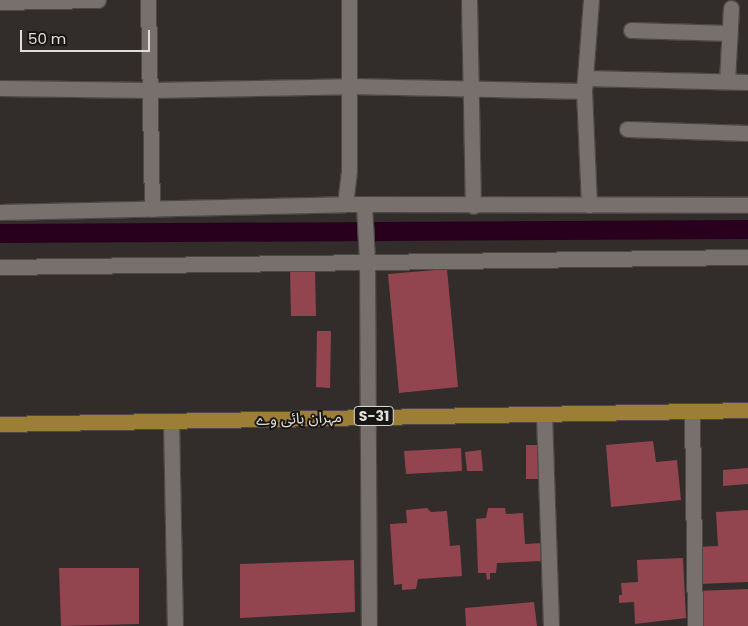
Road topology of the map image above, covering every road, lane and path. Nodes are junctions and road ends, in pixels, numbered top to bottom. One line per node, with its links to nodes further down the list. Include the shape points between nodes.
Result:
1 (98, 0): 6 (street)
2 (148, 0): 16 (street)
3 (349, 0): 13 (street)
4 (469, 0): 15 (street)
5 (591, 0): 12 (street)
6 (3, 1)
7 (731, 8): 9 (street)
8 (631, 30): 9 (street)
9 (729, 33): 10 (street)
10 (727, 82): 11 (street); 12 (street)
11 (748, 82)
12 (585, 85): 15 (street); 21 (street)
13 (350, 86): 15 (street); 16 (street); 19 (street)
14 (0, 88): 16 (street)
15 (470, 89): 20 (street)
16 (150, 90): 23 (street)
17 (628, 129): 18 (street)
18 (748, 134)
19 (345, 204): 23 (street); 24 (street)
20 (473, 206): 21 (street); 24 (street)
21 (589, 206): 22 (street)
22 (748, 206)
23 (152, 209): 25 (street)
24 (364, 209): 27 (street)
25 (0, 212)
26 (748, 258): 27 (street)
27 (367, 260): 28 (street); 32 (street)
28 (0, 267)
29 (748, 410): 30 (main road, مہران ہائی وے / S-31)
30 (692, 411): 31 (main road, مہران ہائی وے / S-31); 38 (street)
31 (544, 414): 32 (main road, مہران ہائی وے / S-31); 37 (street)
32 (367, 416): 33 (main road, مہران ہائی وے / S-31); 36 (street)
33 (171, 421): 34 (main road, مہران ہائی وے / S-31); 35 (street)
34 (0, 424)
35 (175, 626)
36 (369, 626)
37 (551, 626)
38 (695, 626)

